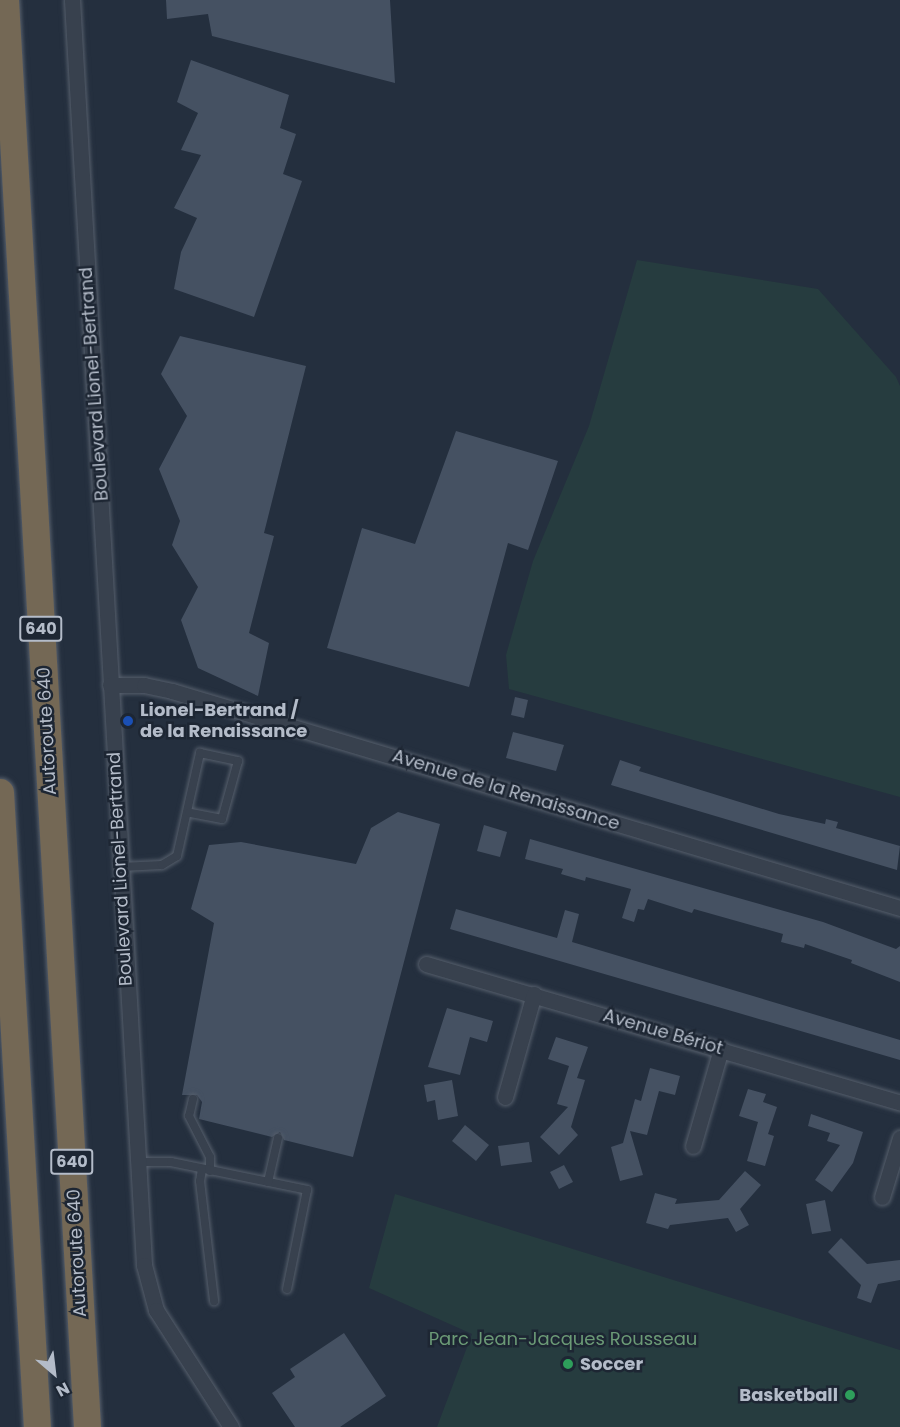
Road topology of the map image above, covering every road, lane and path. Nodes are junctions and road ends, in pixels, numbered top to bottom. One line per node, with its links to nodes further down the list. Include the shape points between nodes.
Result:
1 (5, 0): 24 (highway, Autoroute 640 / 640)
2 (72, 0): 3 (street, Boulevard Lionel-Bertrand)
3 (110, 685): 6 (street, Boulevard Lionel-Bertrand); 7 (street, Avenue de la Renaissance, via 144,685 172,691)
4 (0, 792): 23 (highway, 640)
5 (190, 813): 5 (lane, via 222,819 238,761 200,753 186,803); 6 (lane, via 181,850 173,860)
6 (120, 867): 17 (street, Boulevard Lionel-Bertrand)
7 (900, 908)
8 (426, 964): 9 (street, Avenue Bériot)
9 (534, 994): 10 (street, Avenue Bériot); 11 (street)
10 (720, 1049): 13 (street, Avenue Bériot); 16 (street)
11 (505, 1097)
12 (193, 1099): 18 (lane, via 189,1116 210,1157)
13 (900, 1102)
14 (278, 1138): 19 (lane)
15 (900, 1138): 20 (street)
16 (693, 1146)
17 (136, 1162): 18 (lane, via 171,1162); 25 (street, Boulevard Lionel-Bertrand, via 141,1245 150,1296 163,1324)
18 (206, 1170): 19 (lane); 22 (lane, via 200,1181)
19 (268, 1182): 21 (lane, via 307,1190)
20 (882, 1197)
21 (288, 1289)
22 (213, 1301)
23 (37, 1427)
24 (87, 1427)
25 (231, 1427)

